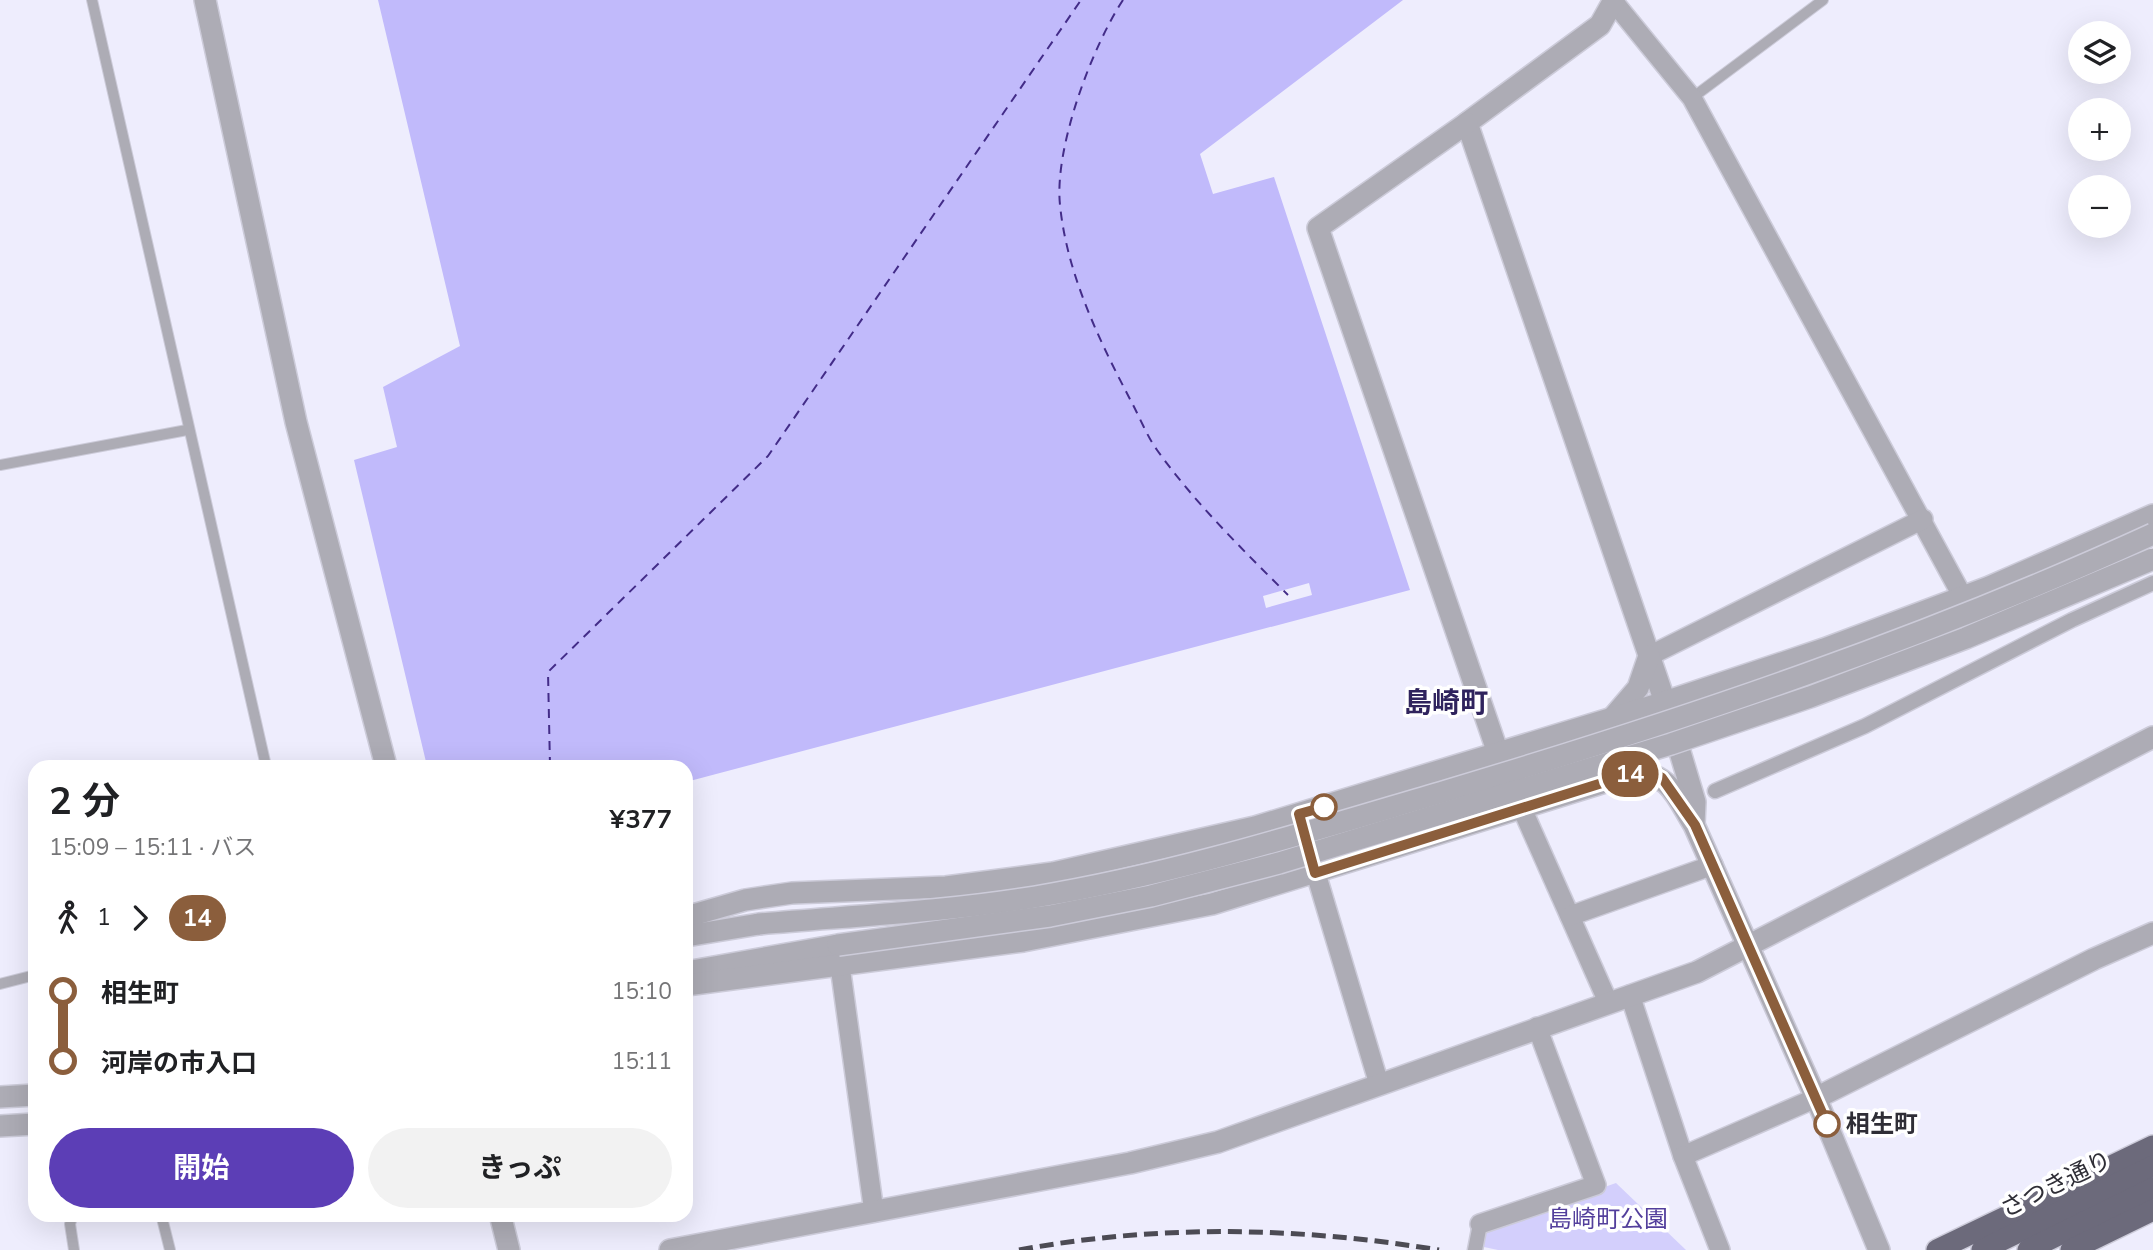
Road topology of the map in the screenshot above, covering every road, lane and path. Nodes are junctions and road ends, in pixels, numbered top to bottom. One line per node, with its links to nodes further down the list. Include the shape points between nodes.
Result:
1 (92, 0): 7 (lane)
2 (205, 0): 21 (street, via 296,422)
3 (1823, 0): 5 (lane)
4 (1614, 1): 5 (street); 6 (street, via 1600,25)
5 (1692, 98): 10 (street)
6 (1467, 122): 15 (street); 19 (street, via 1318,228)
7 (187, 430): 8 (lane); 20 (lane)
8 (0, 465)
9 (2153, 515): 16 (street, via 1989,587)
10 (1923, 519): 14 (street); 15 (street)
11 (2153, 534): 31 (street, bridge, via 1956,618 1732,701 1271,843 1149,875 1035,897 759,924)
12 (2153, 559): 33 (street, bridge, via 1810,697 1279,863 1151,896)
13 (2153, 583): 22 (street, via 1865,726)
14 (1958, 588)
15 (1649, 656): 16 (street); 17 (street, via 1638,688)
16 (1665, 702): 17 (street); 25 (street, via 1695,802)
17 (1612, 718): 19 (street)
18 (2153, 737): 32 (street)
19 (1498, 753): 23 (street); 24 (street)
20 (265, 760)
21 (384, 760)
22 (1715, 791)
23 (1521, 808): 25 (street, via 1634,773 1651,772 1662,778); 27 (street); 29 (street)
24 (1299, 814): 27 (street); 28 (street, via 1053,873 946,887 792,893)
25 (1695, 825): 26 (street)
26 (1713, 865): 29 (street); 32 (street)
27 (1315, 873): 33 (street, via 1212,904 1122,923); 41 (street)
28 (693, 915)
29 (1570, 916): 39 (street)
30 (2153, 933): 44 (street)
31 (693, 935)
32 (1750, 946): 38 (street, via 1697,972); 44 (street)
33 (839, 956): 34 (street); 37 (street); 52 (street)
34 (693, 971)
35 (28, 977): 36 (lane)
36 (0, 984)
37 (693, 984)
38 (1630, 995): 39 (street); 48 (street)
39 (1608, 1002): 40 (street)
40 (1537, 1027): 41 (street); 56 (street, via 1596,1185)
41 (1380, 1084): 52 (street, via 1218,1142)
42 (28, 1095): 43 (street)
43 (0, 1097)
44 (1816, 1098): 48 (street); 63 (street)
45 (28, 1124): 46 (street)
46 (0, 1126)
47 (2153, 1146): 64 (highway)
48 (1683, 1157): 62 (street)
49 (2153, 1166): 65 (highway, さつき通り)
50 (2153, 1188): 66 (highway, さつき通り)
51 (2153, 1210): 67 (highway)
52 (874, 1212): 60 (street)
53 (71, 1222): 57 (lane)
54 (163, 1222): 58 (lane)
55 (502, 1222): 59 (street)
56 (1480, 1224): 61 (street)
57 (74, 1250)
58 (170, 1250)
59 (509, 1250)
60 (670, 1250)
61 (1475, 1250)
62 (1720, 1250)
63 (1879, 1250)
64 (1937, 1250)
65 (1982, 1250)
66 (2028, 1250)
67 (2071, 1250)

